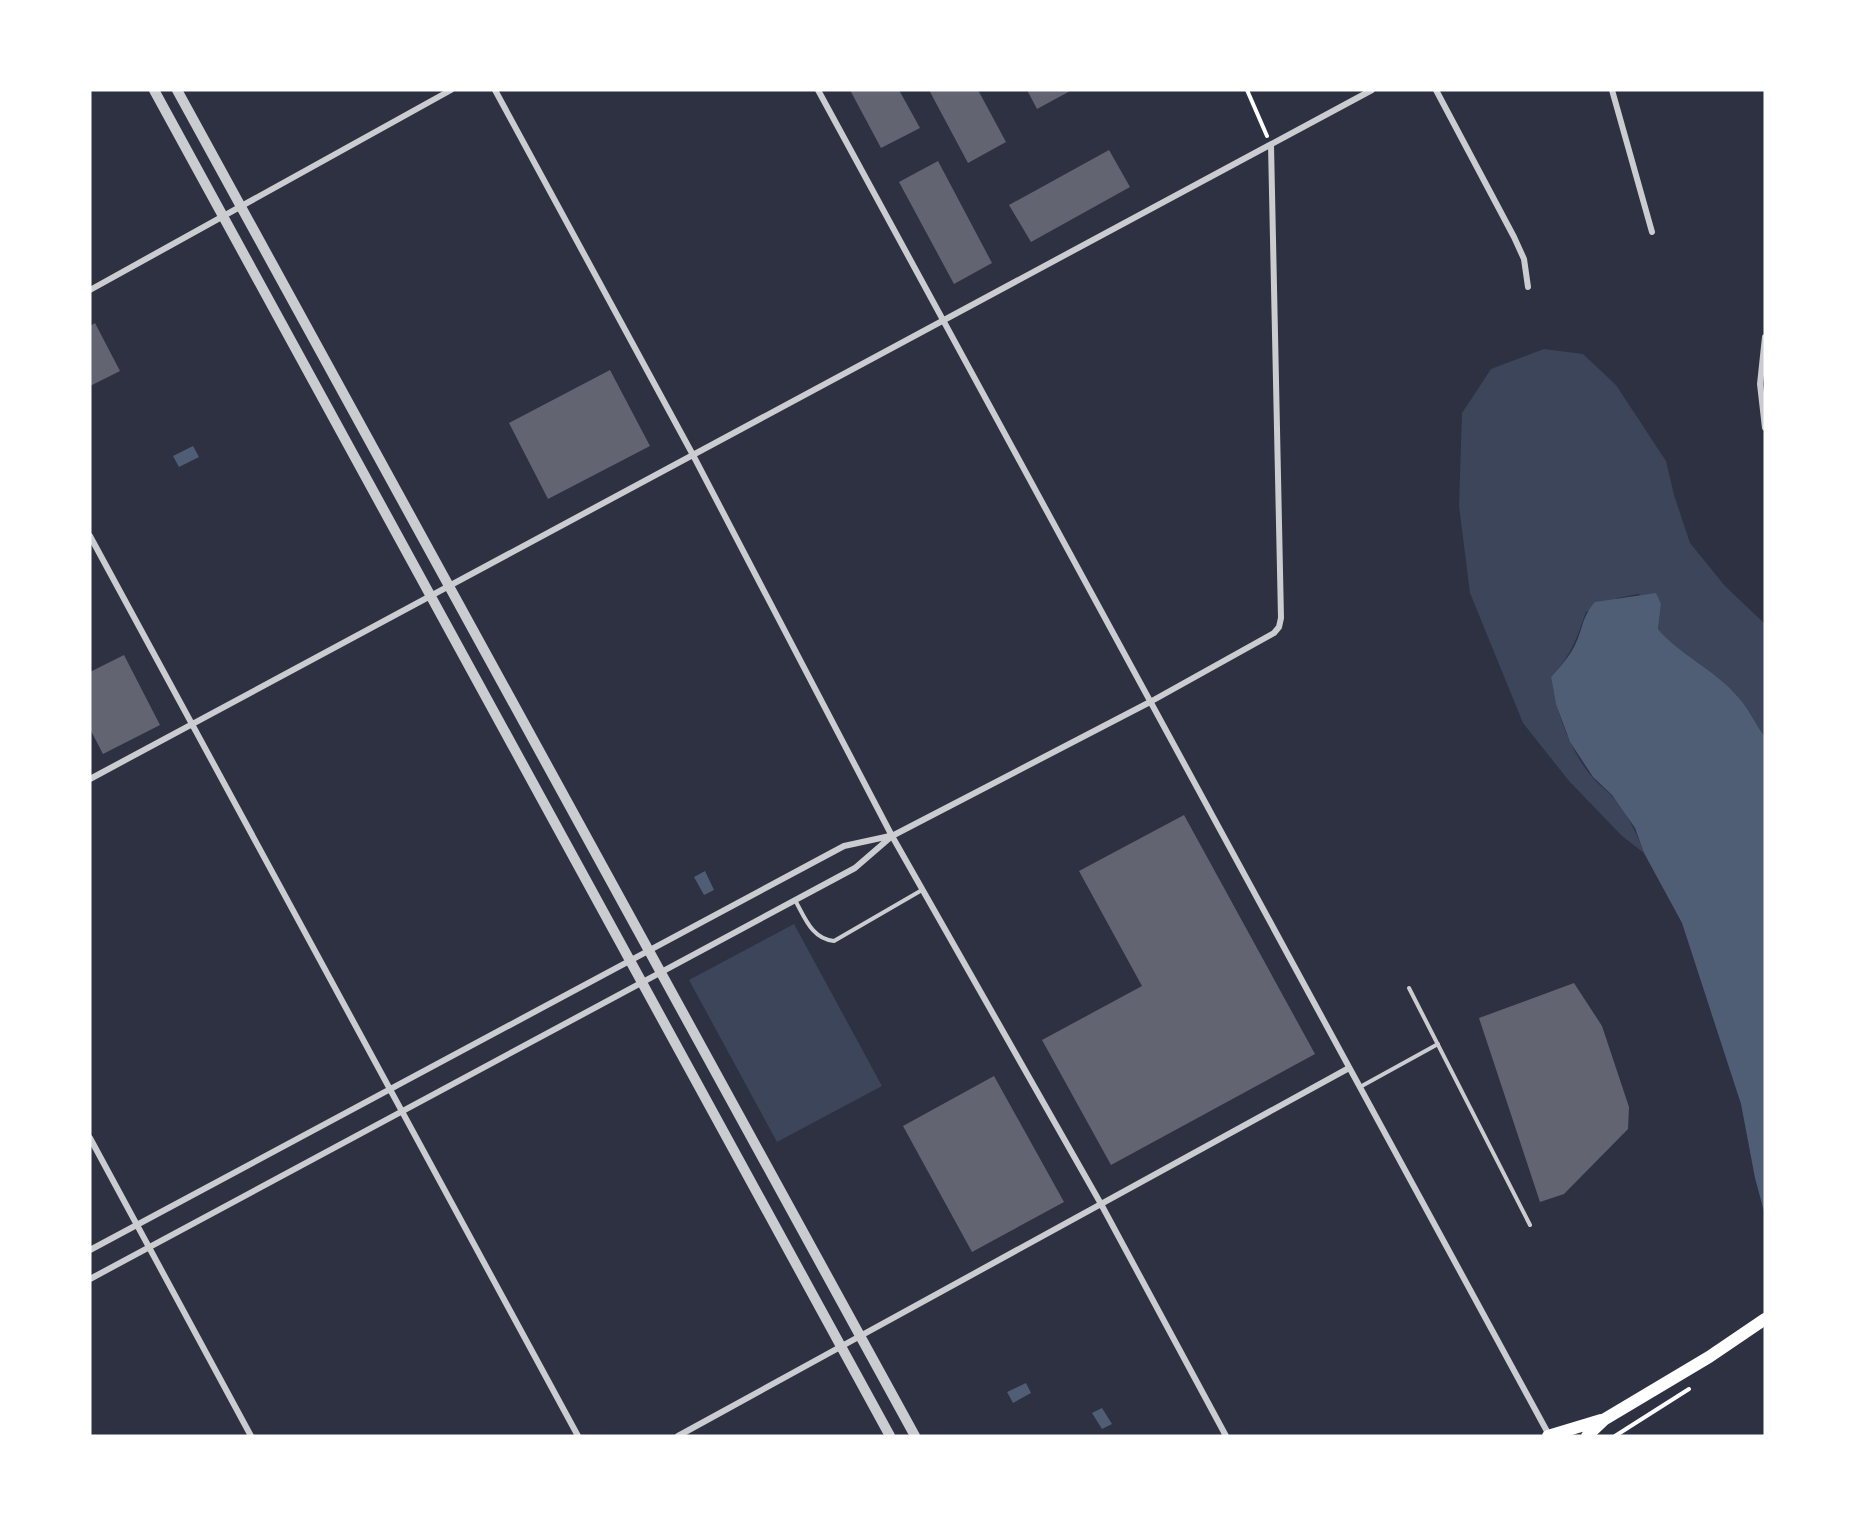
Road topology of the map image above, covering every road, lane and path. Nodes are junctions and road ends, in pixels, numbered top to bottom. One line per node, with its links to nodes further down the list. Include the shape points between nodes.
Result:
1 (154, 90): 12 (street)
2 (177, 90): 11 (street)
3 (451, 90): 11 (street)
4 (495, 90): 19 (street)
5 (818, 90): 16 (street)
6 (1247, 90): 10 (path)
7 (1372, 90): 10 (street)
8 (1436, 90): 14 (street, via 1514,237 1524,259)
9 (1612, 90): 13 (street)
10 (1270, 145): 16 (street); 23 (street, via 1281,618 1274,633)
11 (241, 206): 12 (street); 21 (street)
12 (223, 216): 15 (street); 22 (street)
13 (1652, 232)
14 (1528, 287)
15 (90, 290)
16 (943, 321): 19 (street); 23 (street)
17 (1765, 337): 18 (street, via 1760,384)
18 (1765, 428)
19 (693, 455): 21 (street); 26 (street)
20 (90, 536): 24 (street)
21 (449, 586): 22 (street); 29 (street)
22 (431, 596): 24 (street); 30 (street)
23 (1150, 702): 26 (street); 35 (street)
24 (192, 724): 25 (street); 37 (street)
25 (90, 779)
26 (892, 836): 27 (street); 28 (street, via 855,868); 29 (street, via 844,846)
27 (922, 890): 28 (lane, via 834,941 822,940 814,933); 40 (street)
28 (795, 900): 31 (street)
29 (649, 951): 30 (street); 31 (street)
30 (630, 961): 32 (street); 37 (street)
31 (661, 972): 32 (street); 47 (street)
32 (642, 982): 38 (street); 48 (street)
33 (1409, 988): 34 (lane)
34 (1438, 1044): 36 (lane); 42 (lane)
35 (1349, 1068): 36 (street); 40 (street)
36 (1360, 1087): 57 (street)
37 (390, 1089): 38 (street); 41 (street)
38 (402, 1111): 43 (street); 52 (street)
39 (90, 1138): 41 (street)
40 (1101, 1204): 47 (street); 56 (street)
41 (137, 1225): 43 (street); 44 (street)
42 (1530, 1225)
43 (149, 1247): 45 (street); 51 (street)
44 (90, 1250)
45 (90, 1279)
46 (1765, 1319): 50 (main road)
47 (860, 1336): 48 (street); 55 (street)
48 (841, 1347): 53 (street); 54 (street)
49 (1695, 1385): 59 (path)
50 (1605, 1419): 57 (main road); 58 (main road)
51 (251, 1436)
52 (578, 1436)
53 (678, 1436)
54 (890, 1436)
55 (915, 1436)
56 (1226, 1436)
57 (1548, 1436)
58 (1587, 1436)
59 (1615, 1436)

